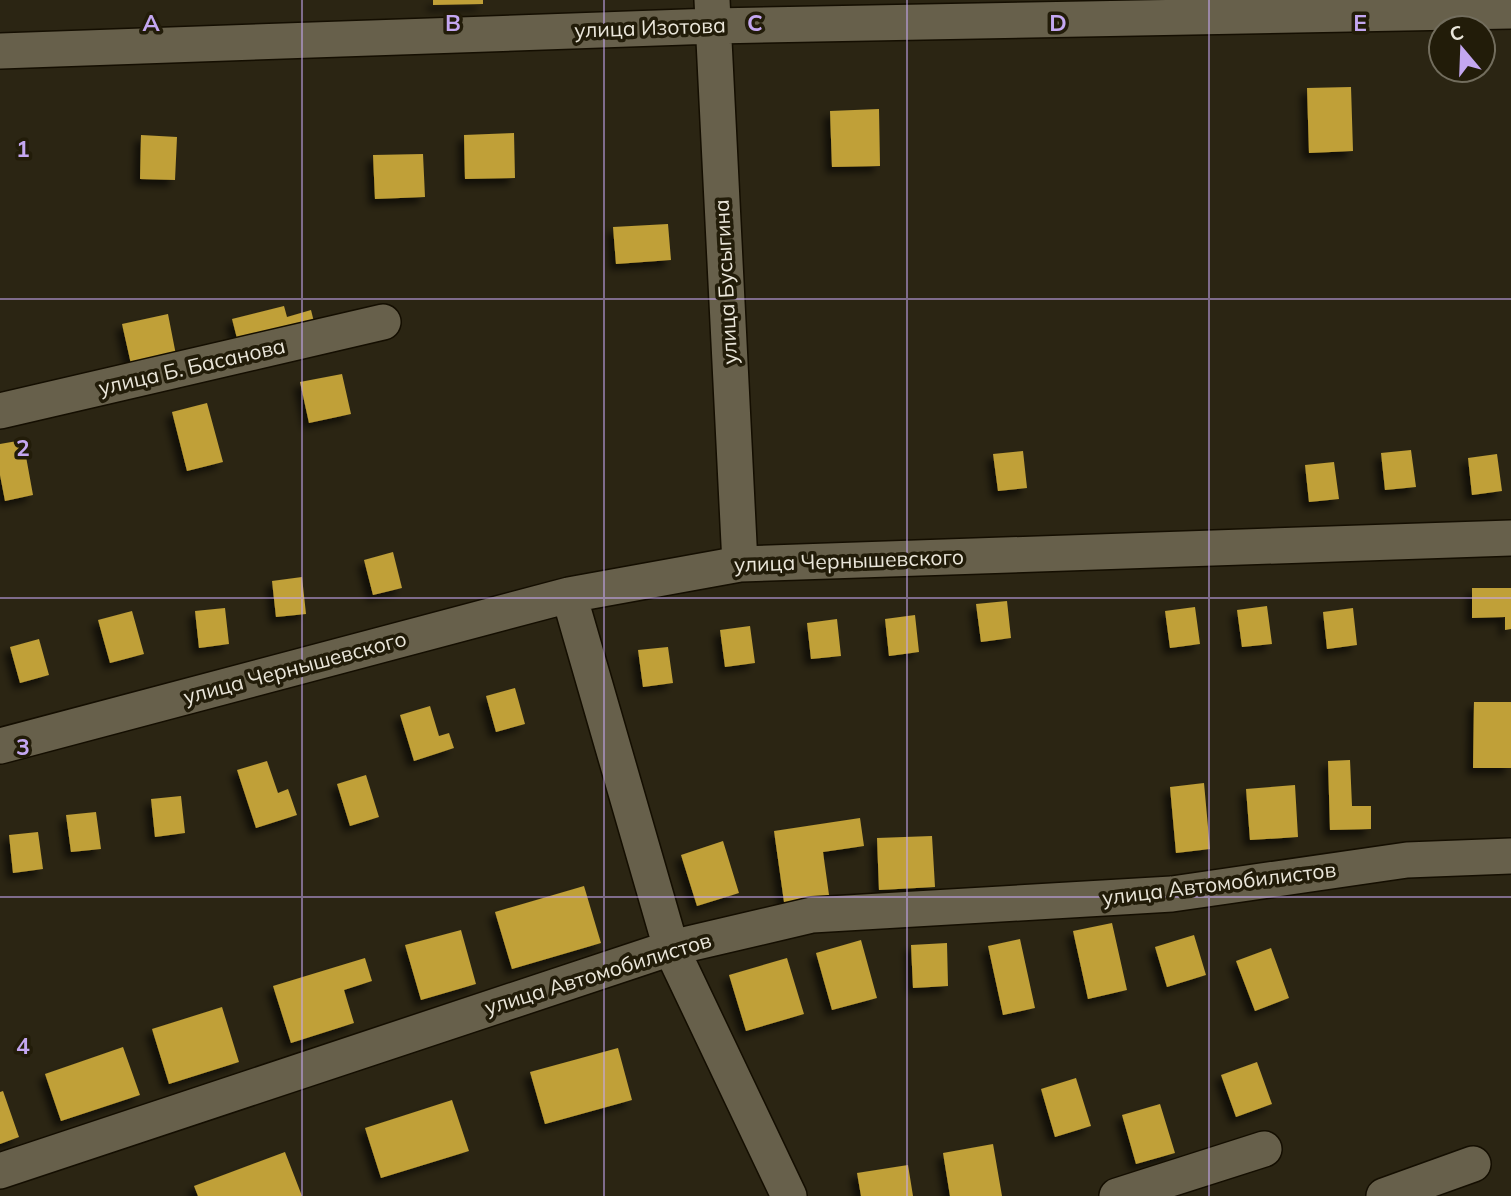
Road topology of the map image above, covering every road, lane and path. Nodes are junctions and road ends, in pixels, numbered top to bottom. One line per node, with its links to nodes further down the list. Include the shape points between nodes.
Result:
1 (1511, 10): 2 (street, улица Изотова)
2 (713, 13): 3 (street, улица Изотова); 7 (street, улица Бусыгина)
3 (0, 51)
4 (383, 322): 5 (street, улица Б. Басанова)
5 (0, 411)
6 (1511, 538): 7 (street, улица Чернышевского)
7 (740, 564): 8 (street, улица Чернышевского)
8 (569, 595): 9 (street, улица Чернышевского); 11 (street)
9 (0, 746)
10 (1511, 856): 11 (street, улица Автомобилистов, via 1407,860 1172,894 813,915)
11 (671, 948): 14 (street, улица Автомобилистов); 15 (street)
12 (1264, 1149): 16 (street)
13 (1473, 1164): 17 (street)
14 (0, 1171)
15 (789, 1196)
16 (1117, 1196)
17 (1384, 1196)

